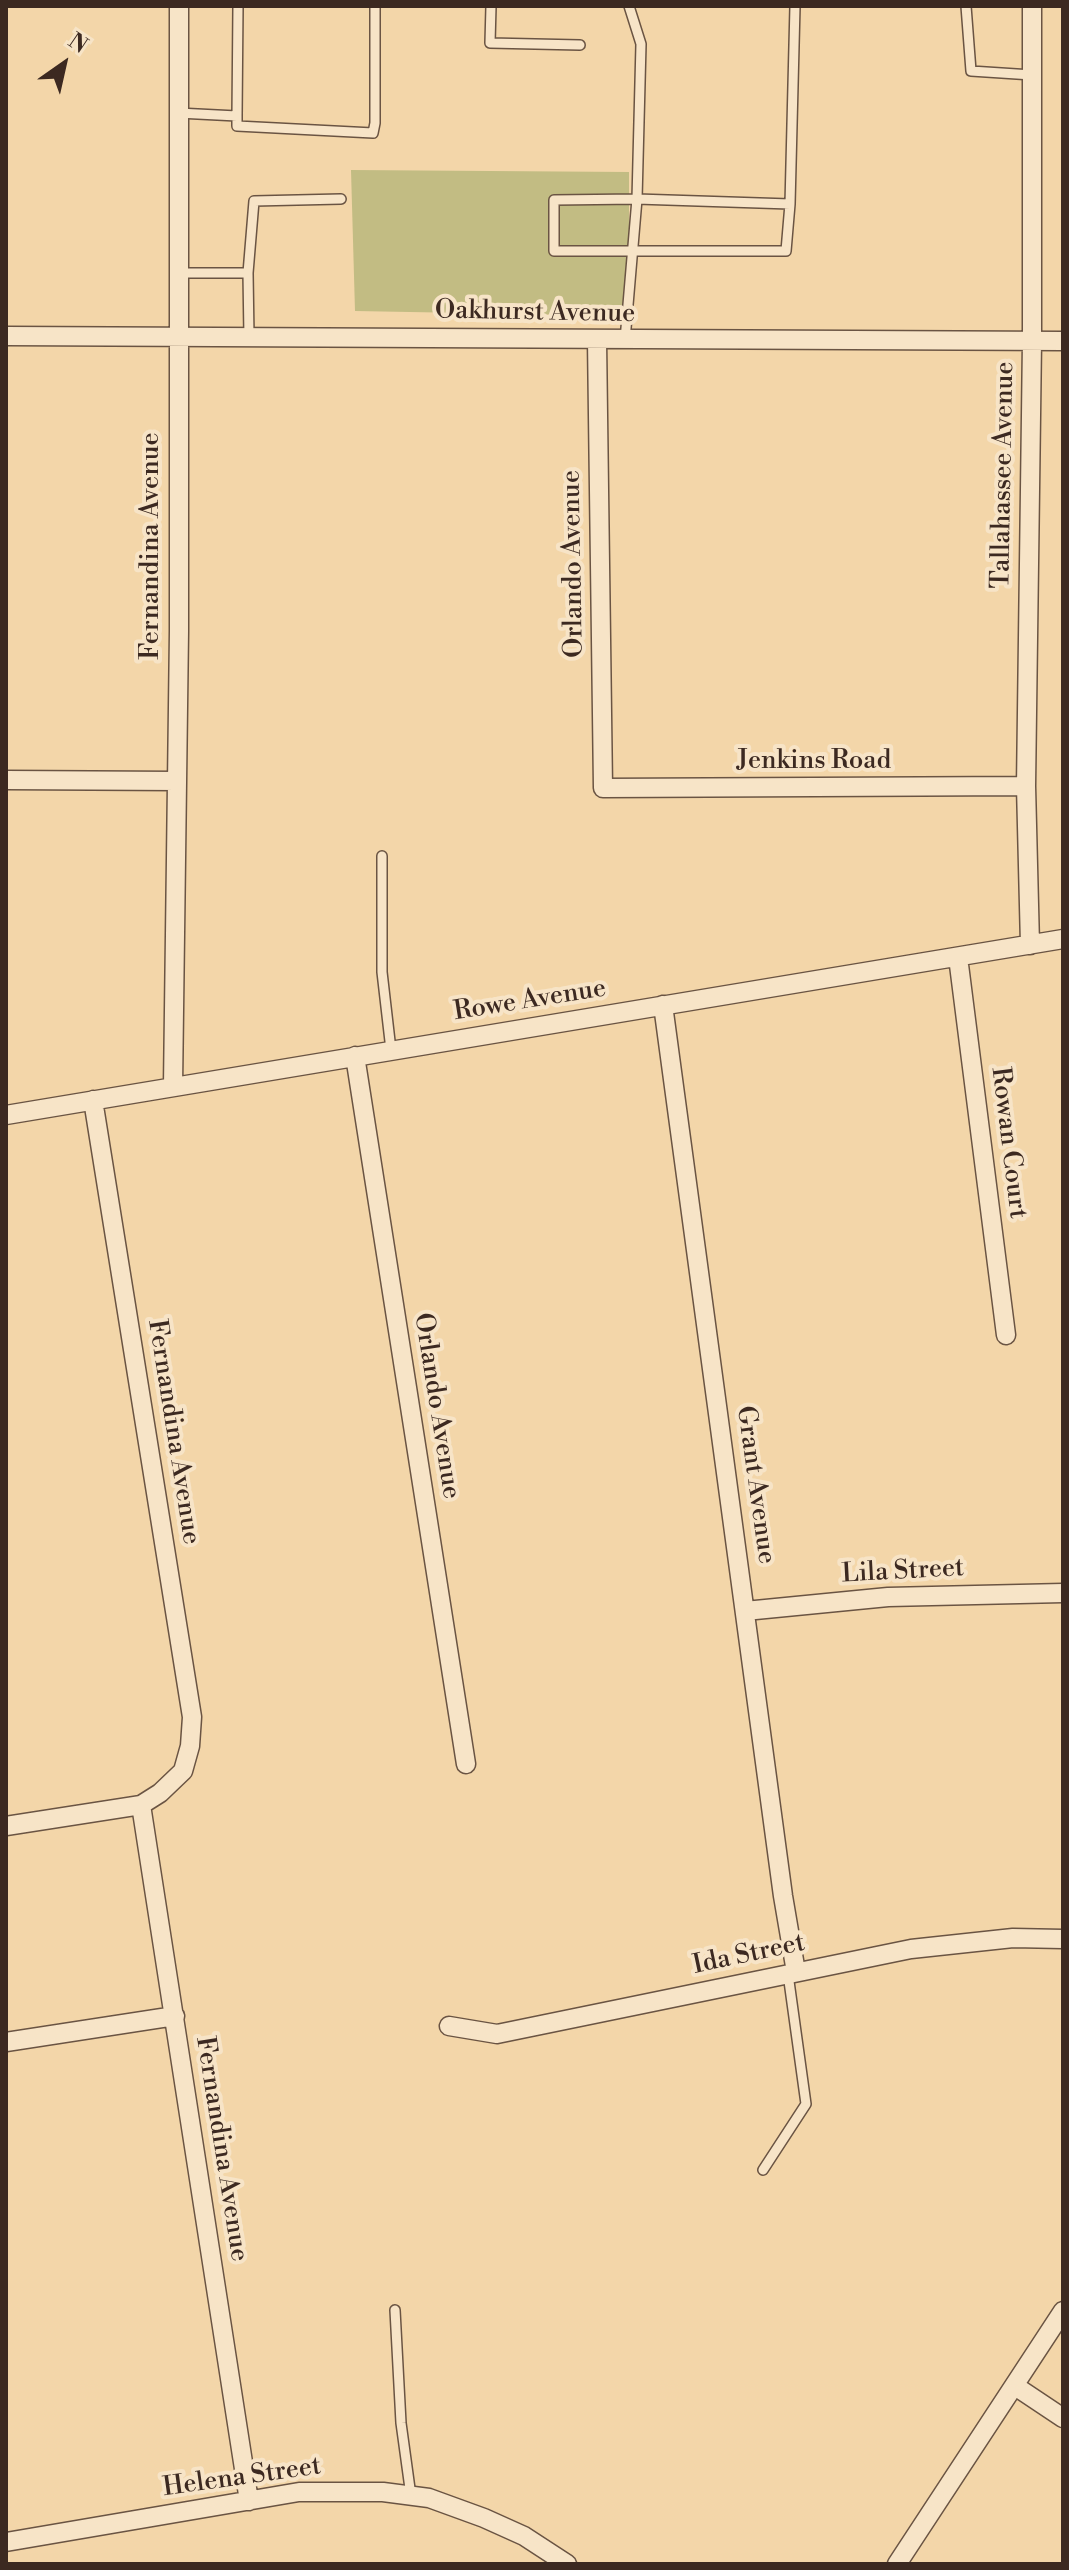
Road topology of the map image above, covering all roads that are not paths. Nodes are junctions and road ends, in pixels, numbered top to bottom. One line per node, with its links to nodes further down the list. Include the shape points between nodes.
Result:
1 (179, 6): 11 (street, Fernandina Avenue)
2 (238, 6): 12 (lane)
3 (375, 6): 12 (lane, via 373,133 237,126)
4 (491, 6): 9 (lane, via 490,43)
5 (629, 6): 14 (lane, via 641,44)
6 (795, 6): 15 (lane)
7 (966, 6): 10 (lane, via 971,71)
8 (1032, 6): 10 (street, Tallahassee Avenue)
9 (580, 45)
10 (1032, 75): 24 (street, Tallahassee Avenue)
11 (178, 113): 12 (lane); 17 (street, Fernandina Avenue)
12 (237, 116)
13 (341, 199): 18 (lane, via 254,201)
14 (637, 199): 15 (lane); 16 (lane); 16 (lane, via 554,200 554,251)
15 (790, 204): 16 (lane, via 786,251)
16 (633, 250): 23 (lane)
17 (177, 273): 18 (lane); 20 (street, Fernandina Avenue)
18 (248, 273): 21 (lane)
19 (6, 336): 20 (street, Oakhurst Avenue)
20 (177, 337): 21 (street, Oakhurst Avenue); 27 (street, Fernandina Avenue)
21 (249, 337): 22 (street, Oakhurst Avenue)
22 (597, 340): 23 (street, Oakhurst Avenue); 29 (street, Orlando Avenue)
23 (625, 340): 24 (street, Oakhurst Avenue)
24 (1032, 341): 25 (street, Oakhurst Avenue); 28 (street, Tallahassee Avenue)
25 (1063, 341)
26 (6, 780): 27 (street)
27 (177, 781): 37 (street, Fernandina Avenue)
28 (1026, 786): 29 (street, Jenkins Road); 32 (street, Tallahassee Avenue)
29 (603, 788)
30 (382, 856): 35 (lane, via 382,972)
31 (1063, 939): 32 (street, Rowe Avenue)
32 (1030, 945): 33 (street, Rowe Avenue)
33 (958, 957): 34 (street, Rowe Avenue); 40 (street, Rowan Court)
34 (663, 1005): 35 (street, Rowe Avenue); 42 (street, Grant Avenue)
35 (391, 1050): 36 (street, Rowe Avenue)
36 (355, 1056): 37 (street, Rowe Avenue); 43 (street, Orlando Avenue)
37 (173, 1086): 38 (street, Rowe Avenue)
38 (93, 1100): 39 (street, Rowe Avenue); 44 (street, Fernandina Avenue, via 192,1717 183,1771)
39 (6, 1115)
40 (1006, 1335)
41 (1063, 1593): 42 (street, Lila Street, via 888,1597)
42 (745, 1611): 47 (street, Grant Avenue)
43 (466, 1764)
44 (141, 1805): 45 (street); 48 (street, Fernandina Avenue)
45 (6, 1826)
46 (1063, 1939): 47 (street, Ida Street, via 1013,1938 911,1949)
47 (792, 1973): 49 (street, Ida Street, via 497,2034); 51 (lane, via 806,2104)
48 (175, 2016): 50 (street); 57 (street, Fernandina Avenue)
49 (449, 2026)
50 (6, 2042)
51 (763, 2170)
52 (395, 2310): 56 (lane)
53 (1063, 2311): 54 (street)
54 (1015, 2386): 55 (street); 60 (street)
55 (1063, 2418)
56 (411, 2496): 57 (street, Helena Street, via 327,2490); 59 (street, Helena Street, via 484,2518)
57 (249, 2501): 58 (street, Helena Street)
58 (6, 2542)
59 (567, 2564)
60 (897, 2564)

